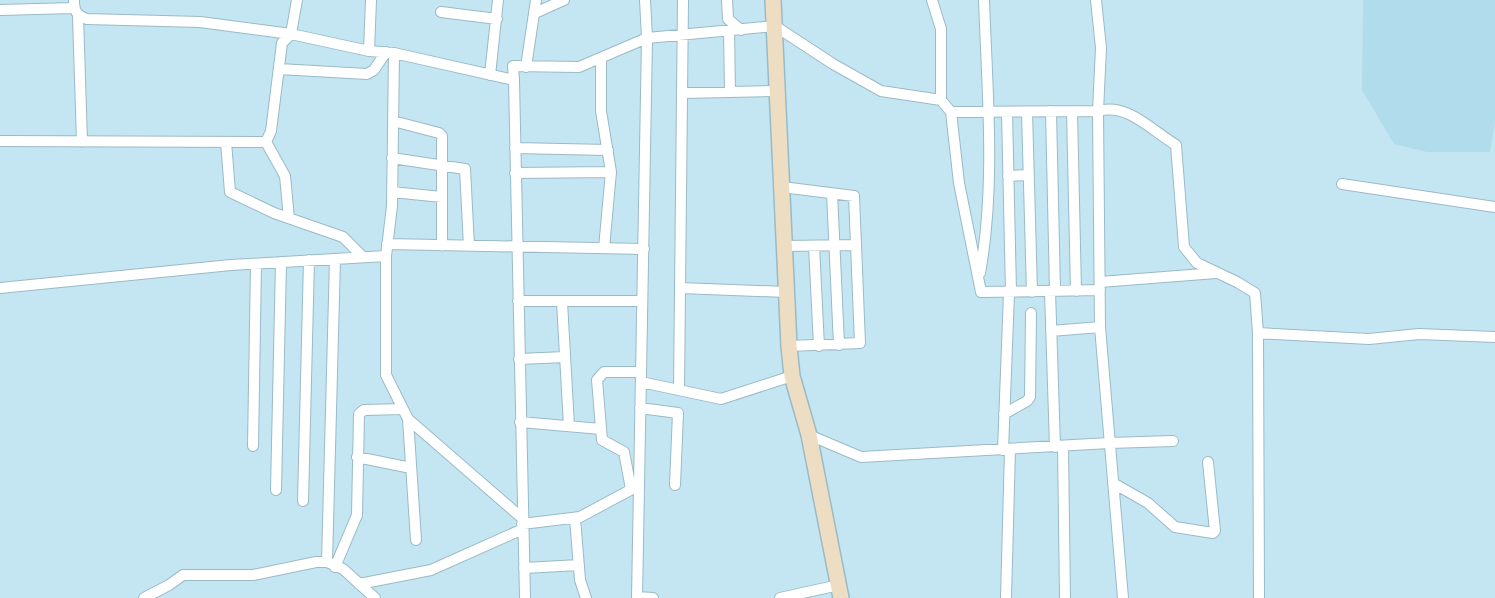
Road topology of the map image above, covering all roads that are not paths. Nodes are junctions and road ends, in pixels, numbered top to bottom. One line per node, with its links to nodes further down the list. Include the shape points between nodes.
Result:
1 (297, 0): 21 (street)
2 (372, 0): 24 (street)
3 (498, 0): 17 (street)
4 (536, 0): 16 (street)
5 (564, 0): 16 (street)
6 (645, 0): 23 (street)
7 (683, 0): 22 (street)
8 (727, 0): 19 (street, via 728,19)
9 (773, 0): 18 (street)
10 (932, 0): 34 (street, via 941,29)
11 (984, 0): 39 (street)
12 (1096, 0): 37 (street, via 1101,48)
13 (75, 8): 14 (street); 21 (street, via 87,19 200,22); 44 (street)
14 (0, 10)
15 (441, 12): 17 (street)
16 (535, 13): 27 (street)
17 (496, 18): 29 (street)
18 (775, 26): 19 (street); 31 (street); 34 (street, via 881,91)
19 (741, 30): 20 (street)
20 (730, 31): 22 (street); 32 (street)
21 (291, 34): 24 (street); 28 (street, via 282,44)
22 (683, 34): 23 (street); 33 (street)
23 (647, 38): 26 (street); 71 (street)
24 (369, 51): 25 (street)
25 (390, 53): 28 (street, via 367,74); 29 (street); 42 (street)
26 (601, 58): 27 (street, via 579,66); 48 (street, via 601,111)
27 (526, 67): 30 (street, via 513,66)
28 (279, 70): 46 (street, via 272,131)
29 (490, 75): 30 (street)
30 (514, 80): 47 (street)
31 (778, 91): 32 (street); 56 (street)
32 (730, 92): 33 (street)
33 (683, 93): 82 (street)
34 (941, 100): 38 (street)
35 (1051, 111): 36 (street); 41 (street); 83 (street)
36 (1072, 111): 37 (street); 84 (street)
37 (1098, 111): 78 (street, via 1110,108 1126,111 1176,145 1184,247 1197,263); 80 (street)
38 (951, 112): 39 (street); 79 (street, via 959,183)
39 (987, 112): 40 (street); 79 (street, via 987,232)
40 (1007, 112): 41 (street); 54 (street)
41 (1026, 112): 53 (street)
42 (393, 121): 49 (street); 50 (street, via 441,134)
43 (0, 141): 44 (street)
44 (82, 142): 45 (street)
45 (226, 142): 46 (street); 61 (street, via 230,192)
46 (266, 142): 61 (street, via 285,176)
47 (515, 148): 48 (street); 52 (street)
48 (608, 150): 51 (street)
49 (392, 158): 50 (street); 57 (street)
50 (442, 165): 59 (street); 65 (street, via 466,170)
51 (611, 172): 52 (street); 70 (street)
52 (515, 173): 66 (street)
53 (1028, 175): 54 (street); 86 (street)
54 (1008, 176): 87 (street)
55 (1342, 184): 60 (street)
56 (782, 187): 58 (street); 67 (street)
57 (392, 192): 59 (street); 62 (street)
58 (832, 193): 63 (street, via 854,196); 69 (street)
59 (442, 196): 64 (street)
60 (1495, 207)
61 (288, 218): 73 (street, via 343,238)
62 (387, 244): 64 (street); 72 (street)
63 (856, 245): 69 (street); 98 (street, via 860,343)
64 (442, 246): 65 (street)
65 (469, 246): 66 (street)
66 (516, 246): 70 (street); 88 (street)
67 (784, 246): 68 (street); 85 (street)
68 (814, 246): 69 (street); 97 (street)
69 (834, 246): 98 (street)
70 (604, 248): 71 (street)
71 (644, 249): 90 (street)
72 (386, 256): 73 (street); 105 (street, via 386,375)
73 (363, 258): 74 (street)
74 (336, 259): 75 (street); 128 (street)
75 (309, 260): 76 (street); 124 (street)
76 (281, 262): 77 (street); 123 (street)
77 (256, 264): 81 (street); 114 (street)
78 (1219, 273): 80 (street); 94 (street, via 1255,293)
79 (978, 280): 87 (street, via 982,293)
80 (1100, 286): 84 (street); 92 (street)
81 (0, 288)
82 (680, 288): 85 (street); 103 (street)
83 (1053, 291): 84 (street); 86 (street); 93 (street)
84 (1076, 291)
85 (787, 292): 96 (street)
86 (1032, 292): 87 (street)
87 (1010, 293): 106 (street)
88 (518, 301): 89 (street); 100 (street)
89 (562, 302): 90 (street); 99 (street)
90 (642, 302): 102 (street)
91 (1031, 313): 106 (street, via 1030,397)
92 (1100, 327): 93 (street); 113 (street)
93 (1051, 331): 115 (street)
94 (1258, 332): 95 (street, via 1369,338 1419,334); 143 (street)
95 (1495, 337)
96 (789, 346): 97 (street); 101 (street)
97 (818, 346): 98 (street)
98 (839, 346)
99 (565, 357): 100 (street); 109 (street)
100 (519, 359): 108 (street)
101 (792, 376): 103 (street, via 721,399); 111 (street)
102 (641, 377): 103 (street); 104 (street); 110 (street, via 604,372 598,376)
103 (679, 389)
104 (640, 408): 121 (street, via 678,413); 122 (street)
105 (403, 409): 107 (street); 117 (street, via 364,410 359,414)
106 (1004, 414): 116 (street)
107 (408, 419): 119 (street); 126 (street)
108 (520, 422): 109 (street); 126 (street)
109 (569, 426): 110 (street)
110 (601, 429): 122 (street, via 603,441 625,454)
111 (809, 435): 116 (street, via 862,458); 132 (street)
112 (1173, 441): 113 (street)
113 (1109, 442): 115 (street); 120 (street)
114 (253, 446)
115 (1059, 447): 116 (street); 141 (street)
116 (1006, 450): 140 (street)
117 (357, 457): 119 (street); 128 (street, via 357,515)
118 (1208, 462): 120 (street, via 1213,533 1175,527 1149,504)
119 (410, 468): 127 (street)
120 (1113, 483): 142 (street)
121 (675, 485)
122 (635, 487): 125 (street); 133 (street)
123 (276, 490)
124 (303, 502)
125 (575, 518): 126 (street); 129 (street)
126 (522, 524): 130 (street); 131 (street, via 431,570)
127 (416, 540)
128 (331, 564): 131 (street, via 343,569); 134 (street, via 316,562 253,575 183,575)
129 (579, 565): 130 (street); 137 (street)
130 (524, 568): 136 (street)
131 (359, 584): 135 (street)
132 (840, 591): 139 (street)
133 (637, 597): 138 (street)
134 (144, 598)
135 (375, 598)
136 (525, 598)
137 (586, 598)
138 (653, 598)
139 (780, 598)
140 (1006, 598)
141 (1065, 598)
142 (1123, 598)
143 (1259, 598)

